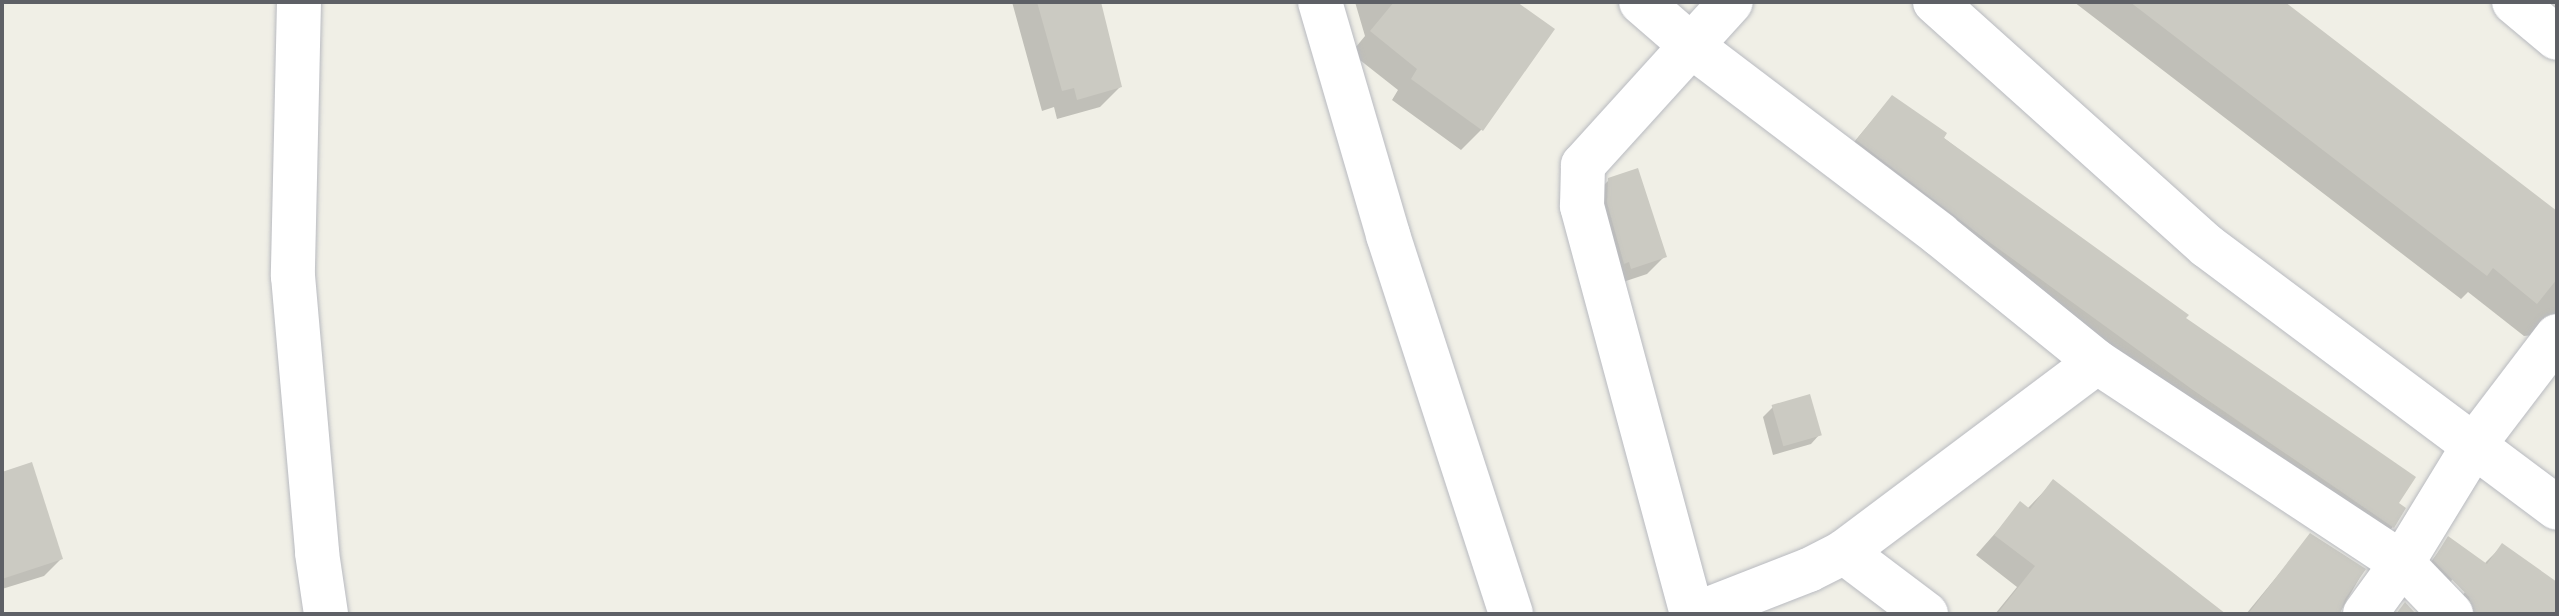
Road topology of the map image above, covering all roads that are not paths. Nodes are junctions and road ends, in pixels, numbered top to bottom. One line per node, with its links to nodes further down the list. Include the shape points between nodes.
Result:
1 (299, 2): 15 (street, via 293,276)
2 (1320, 2): 16 (street, via 1388,235)
3 (1641, 2): 8 (street)
4 (1731, 2): 8 (street)
5 (1935, 2): 11 (street, via 2207,246)
6 (2514, 2): 7 (street)
7 (2557, 38)
8 (1693, 47): 10 (street); 17 (street, via 1583,165 1582,206)
9 (2557, 336): 11 (street)
10 (2097, 362): 13 (street); 14 (street)
11 (2474, 445): 12 (street); 14 (street)
12 (2557, 508)
13 (1844, 552): 17 (street); 18 (street)
14 (2402, 563): 19 (street); 20 (street)
15 (326, 614)
16 (1511, 614)
17 (1694, 614)
18 (1926, 614)
19 (2365, 614)
20 (2451, 614)

